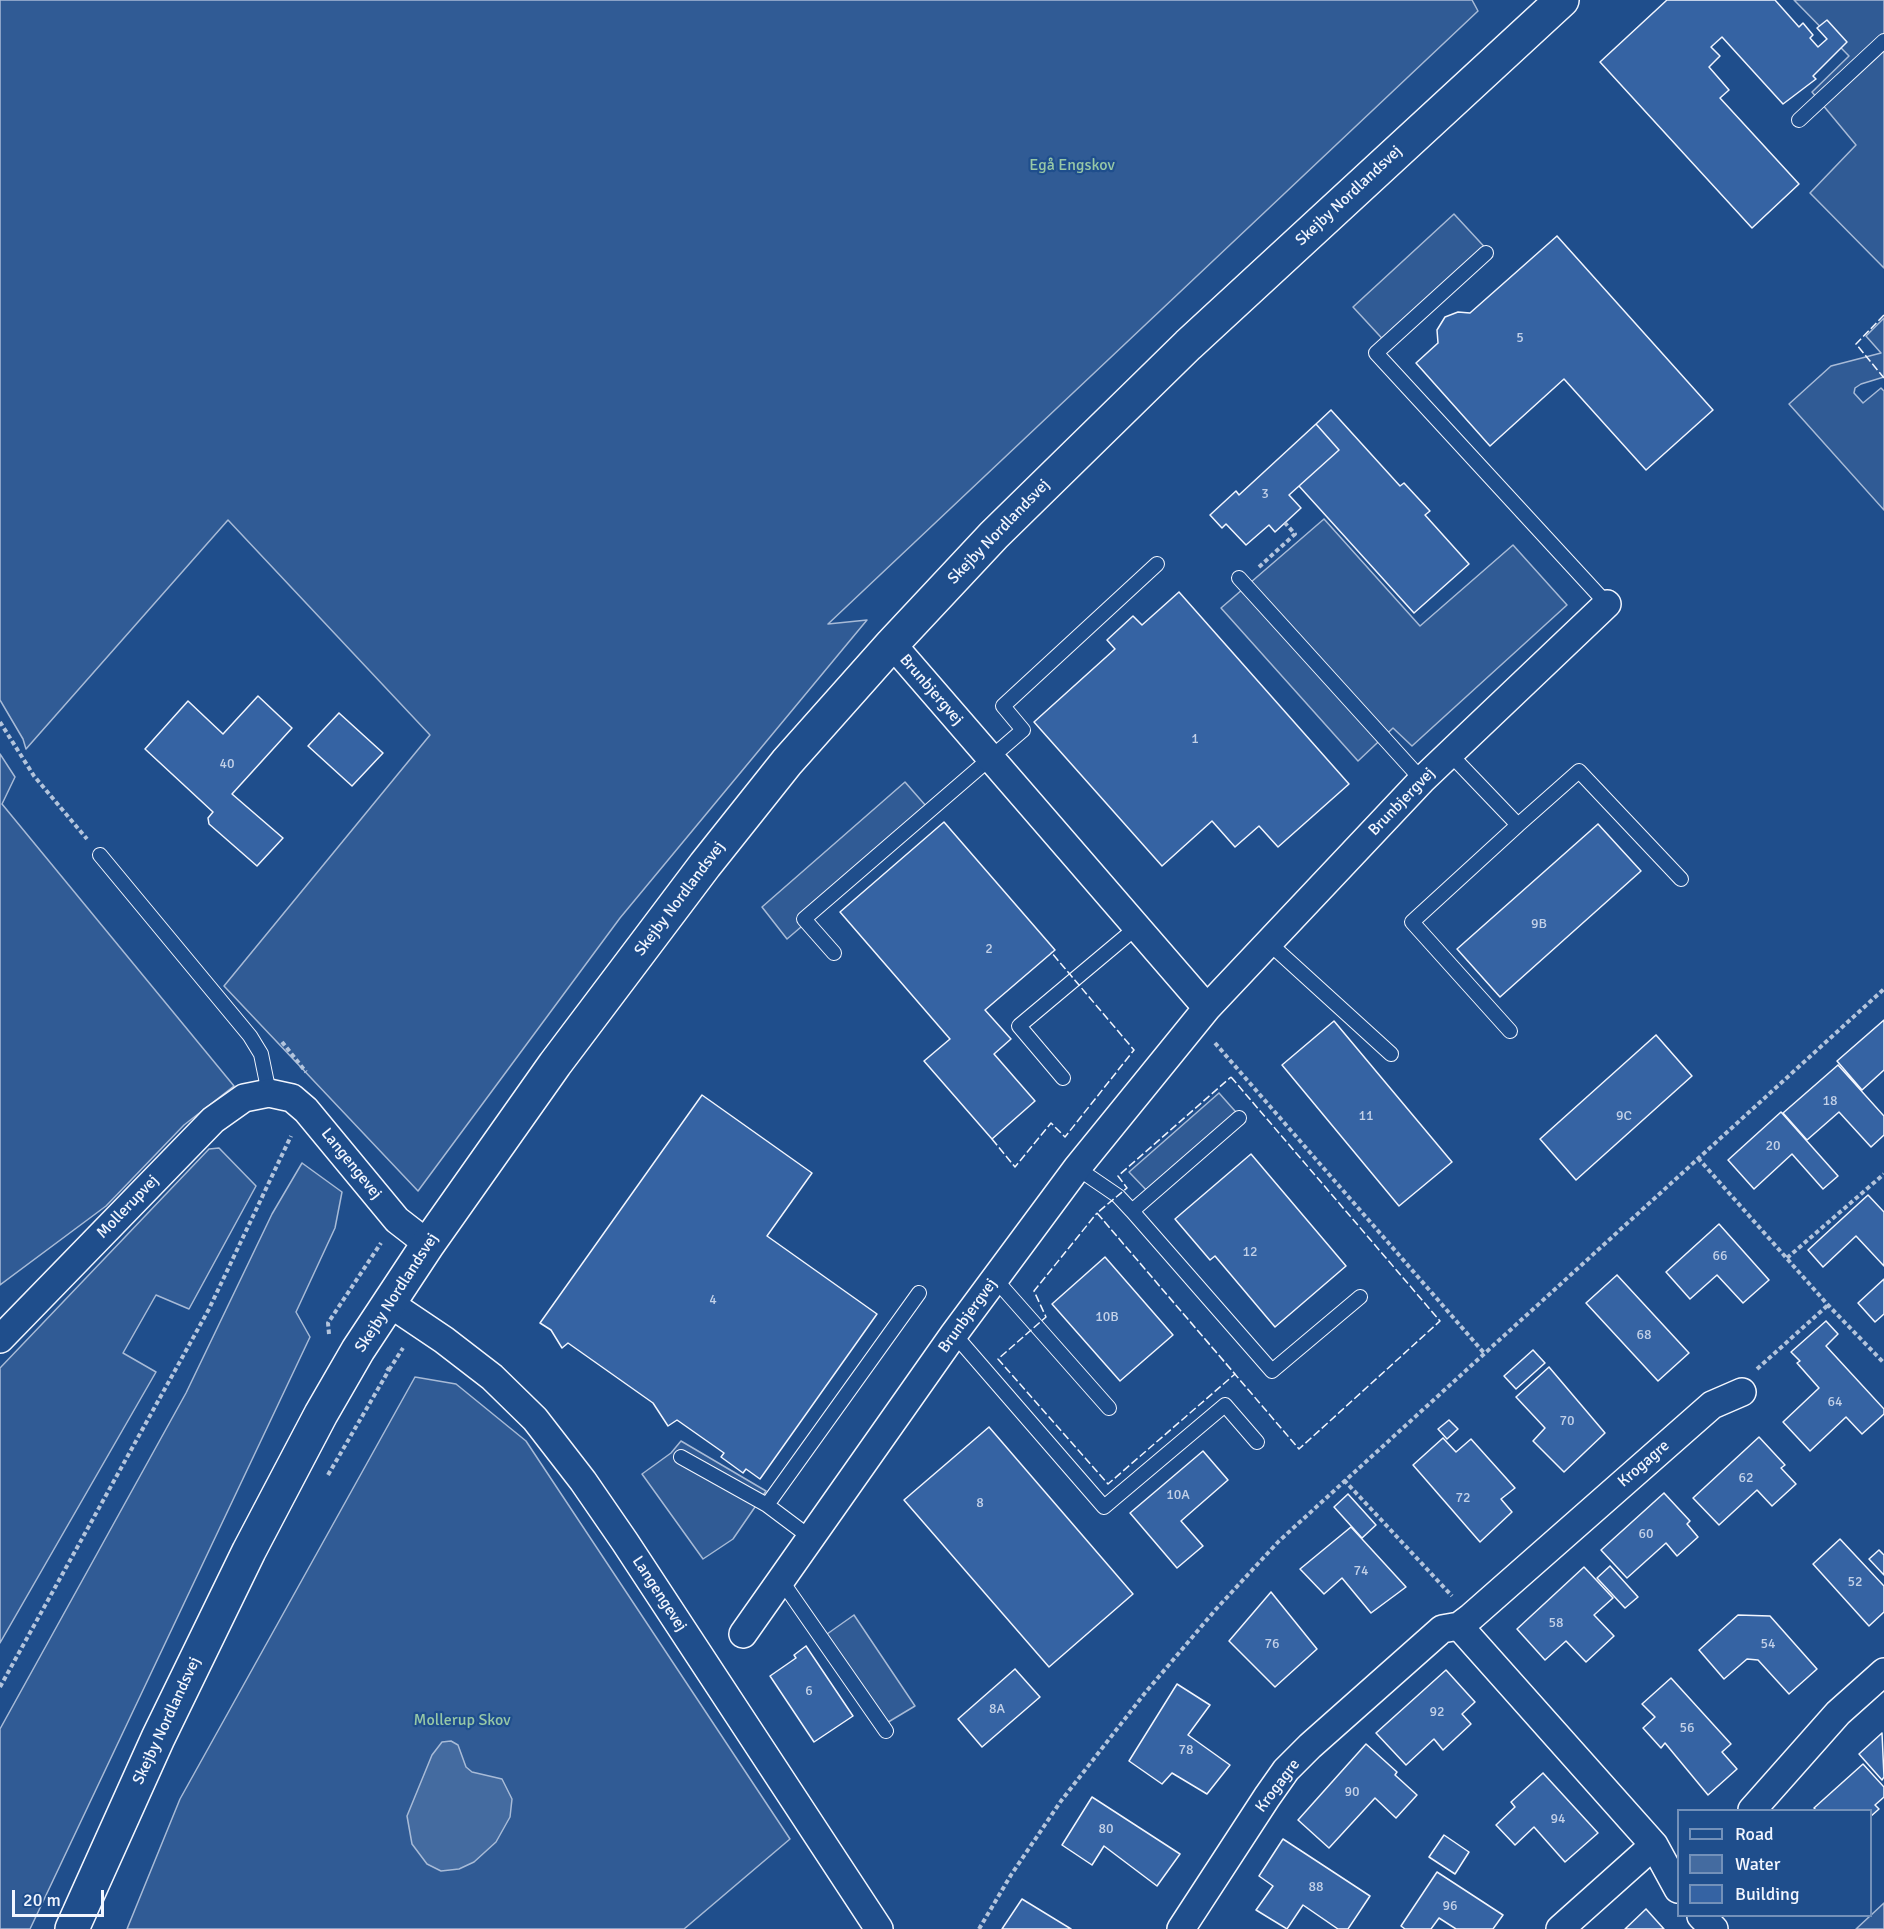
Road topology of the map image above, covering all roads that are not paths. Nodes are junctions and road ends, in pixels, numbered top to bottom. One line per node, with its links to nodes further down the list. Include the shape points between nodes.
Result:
1 (1562, 0): 8 (street, Skejby Nordlandsvej, via 1188,345 994,535)
2 (1884, 41): 3 (lane)
3 (1799, 120)
4 (1486, 253): 7 (lane, via 1376,353)
5 (1157, 564): 10 (lane, via 1002,706 1023,730)
6 (1241, 580): 11 (lane)
7 (1607, 604): 9 (street, Brunbjergvej)
8 (892, 644): 10 (street, Brunbjergvej); 26 (street, Skejby Nordlandsvej, via 788,762 705,865 555,1064)
9 (1450, 754): 11 (street, Brunbjergvej); 12 (lane)
10 (991, 759): 15 (street, Brunbjergvej); 17 (lane, via 804,919)
11 (1422, 780): 16 (street, Brunbjergvej)
12 (1518, 825): 14 (lane, via 1579,771); 19 (lane, via 1412,922)
13 (100, 855): 22 (lane, via 250,1036 261,1054)
14 (1681, 879)
15 (1137, 927): 18 (street, Brunbjergvej); 21 (lane, via 1019,1026)
16 (1269, 943): 18 (street, Brunbjergvej); 20 (lane)
17 (834, 953)
18 (1202, 1015): 24 (street, Brunbjergvej)
19 (1510, 1031)
20 (1391, 1054)
21 (1063, 1078)
22 (269, 1093): 26 (street, Langengevej, via 292,1098 306,1110 397,1220); 32 (street, Mollerupvej, via 244,1098 213,1120)
23 (1239, 1118): 25 (lane)
24 (1077, 1168): 25 (lane, via 1118,1196); 27 (street, Brunbjergvej)
25 (1132, 1211): 29 (lane, via 1272,1371)
26 (428, 1244): 30 (street, Skejby Nordlandsvej)
27 (995, 1279): 31 (street, Brunbjergvej); 34 (lane)
28 (919, 1293): 37 (lane)
29 (1360, 1297)
30 (389, 1303): 48 (street, Skejby Nordlandsvej, via 321,1414 249,1551 158,1738); 49 (street, Langengevej, via 492,1377 535,1419 583,1480)
31 (954, 1334): 35 (lane, via 1104,1507 1225,1405); 38 (street, Brunbjergvej)
32 (0, 1340)
33 (1742, 1392): 40 (street, Krogagre, via 1712,1405)
34 (1109, 1408)
35 (1257, 1442)
36 (681, 1457): 37 (lane)
37 (767, 1505): 38 (lane)
38 (811, 1538): 39 (street, Brunbjergvej)
39 (781, 1580): 41 (street, Brunbjergvej); 43 (lane)
40 (1465, 1621): 45 (street); 50 (street, Krogagre, via 1442,1629 1286,1770)
41 (743, 1634)
42 (1884, 1672): 44 (street, via 1838,1713)
43 (886, 1731)
44 (1753, 1809)
45 (1654, 1845): 46 (street); 51 (street)
46 (1677, 1884)
47 (1702, 1917): 52 (street)
48 (72, 1929)
49 (879, 1929)
50 (1182, 1929)
51 (1560, 1929)
52 (1714, 1929)

